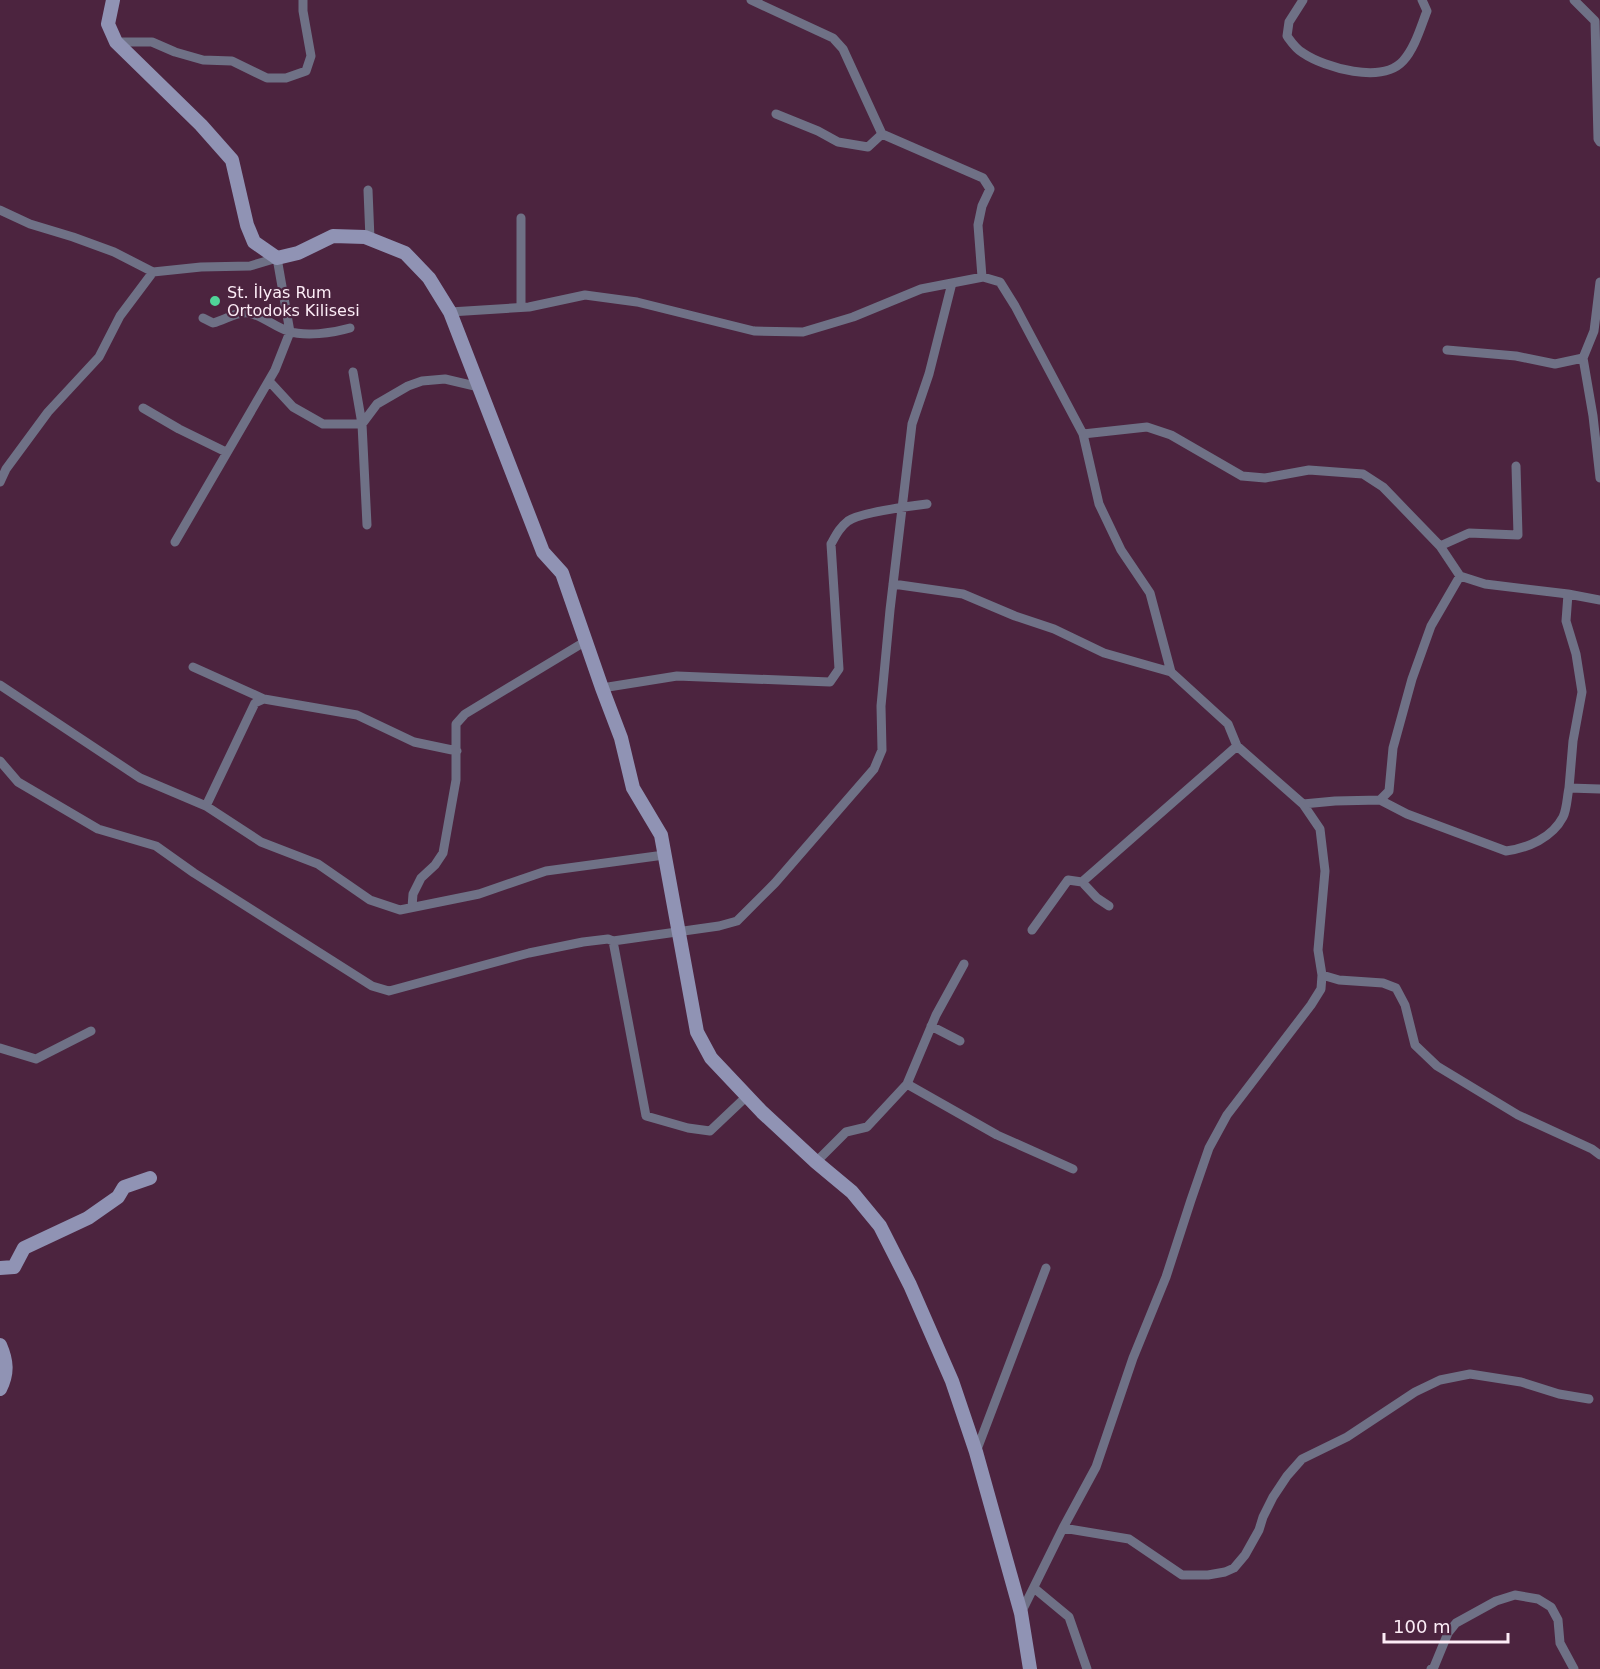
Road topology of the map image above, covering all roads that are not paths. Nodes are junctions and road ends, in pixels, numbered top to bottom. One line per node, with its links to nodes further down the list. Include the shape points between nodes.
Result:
1 (113, 0): 7 (street, via 108,24)
2 (303, 0): 7 (street, via 310,56 306,71 286,78 267,78 232,62 203,60 152,42)
3 (751, 0): 9 (street, via 833,38 843,49)
4 (1303, 0): 5 (street, via 1289,22 1287,36 1297,49 1328,65 1364,73 1380,72 1403,61 1427,10)
5 (1422, 0)
6 (1574, 0): 10 (street, via 1595,21)
7 (116, 42): 15 (street, via 232,160 254,243)
8 (776, 114): 9 (street, via 838,142 868,147)
9 (882, 134): 17 (street, via 983,178 990,189 978,225)
10 (1600, 142)
11 (368, 190): 14 (street)
12 (0, 210): 16 (street, via 114,252)
13 (521, 218): 20 (street)
14 (370, 239): 15 (street, via 333,236 298,253); 21 (street, via 405,252 429,278)
15 (277, 258): 16 (street, via 250,266); 24 (street)
16 (153, 272): 37 (street, via 120,316 99,357 48,412)
17 (982, 277): 19 (street); 33 (street, via 1000,282)
18 (1600, 282): 25 (street)
19 (952, 283): 20 (street, via 921,289 803,332 754,331 637,302 585,295); 39 (street, via 912,424)
20 (521, 307): 21 (street)
21 (450, 312): 30 (street)
22 (203, 318): 24 (street, via 213,323 239,313 251,314)
23 (350, 328): 24 (street, via 327,334)
24 (290, 332): 29 (street)
25 (1597, 332): 27 (street)
26 (1447, 350): 27 (street, via 1555,364)
27 (1583, 358): 36 (street)
28 (353, 372): 32 (street)
29 (269, 381): 32 (street, via 293,407 324,423); 34 (street)
30 (479, 387): 32 (street, via 445,378 422,381 377,404); 47 (street, via 543,552 562,573)
31 (142, 408): 34 (street)
32 (362, 424): 40 (street)
33 (1083, 434): 42 (street, via 1147,427 1171,435 1242,476 1265,478 1310,470 1364,474 1383,487); 49 (street, via 1099,504 1121,550 1150,593)
34 (226, 452): 41 (street)
35 (1516, 466): 42 (street, via 1518,535 1468,533)
36 (1600, 478)
37 (0, 482)
38 (927, 504): 39 (street)
39 (902, 507): 44 (street); 51 (street, via 850,519 831,544 839,669 830,682 677,676)
40 (367, 525)
41 (175, 542)
42 (1440, 546): 43 (street)
43 (1460, 576): 45 (street, via 1485,584); 58 (street, via 1431,626 1412,679 1393,748 1389,791)
44 (893, 584): 49 (street, via 963,594 1104,653); 66 (street, via 881,706 882,750 874,769 775,884 737,921)
45 (1568, 594): 46 (street); 56 (street, via 1566,621 1582,692)
46 (1600, 600)
47 (586, 641): 51 (street); 54 (street, via 465,714 456,724)
48 (193, 667): 52 (street)
49 (1171, 672): 53 (street, via 1228,724)
50 (0, 685): 60 (street, via 140,778)
51 (602, 688): 61 (street, via 621,738 633,788 661,835)
52 (264, 699): 54 (street, via 357,715 414,742); 60 (street, via 255,703)
53 (1237, 746): 59 (street); 62 (street)
54 (457, 751): 64 (street, via 443,853 421,878)
55 (0, 760): 67 (street, via 18,782 98,829 156,846 372,986 389,991 529,953)
56 (1569, 788): 57 (street); 58 (street, via 1563,816 1552,830 1537,842 1506,851)
57 (1600, 789)
58 (1380, 800): 59 (street)
59 (1303, 804): 69 (street, via 1320,830 1325,871 1318,951)
60 (206, 806): 64 (street, via 261,842 318,864 370,900 400,910)
61 (664, 855): 64 (street, via 546,871 479,894); 66 (street)
62 (1082, 882): 63 (street); 65 (street, via 1068,880)
63 (1109, 906)
64 (412, 907)
65 (1032, 930)
66 (678, 931): 67 (street); 75 (street, via 697,1032 711,1058)
67 (613, 940): 75 (street, via 646,1116 710,1131)
68 (964, 964): 70 (street)
69 (1322, 975): 76 (street, via 1396,988 1405,1005 1415,1045 1437,1066 1518,1115); 86 (street, via 1321,989 1311,1005 1227,1115 1209,1148 1096,1467)
70 (931, 1026): 72 (street); 74 (street)
71 (91, 1031): 73 (street, via 36,1059)
72 (960, 1041)
73 (0, 1048)
74 (907, 1084): 77 (street, via 867,1127 846,1132); 78 (street, via 997,1135)
75 (747, 1096): 77 (street)
76 (1600, 1155)
77 (816, 1162): 85 (street, via 852,1192 880,1226 952,1381)
78 (1073, 1169)
79 (150, 1178): 80 (street, via 124,1187 118,1197 88,1218 24,1248 14,1267)
80 (0, 1268)
81 (1046, 1268): 85 (street)
82 (0, 1345): 83 (street, via 6,1358 5,1379)
83 (0, 1389)
84 (1589, 1399): 86 (street, via 1470,1374 1440,1380 1414,1392 1347,1437 1302,1459 1273,1497 1245,1555 1225,1572 1182,1575 1129,1539)
85 (976, 1452): 88 (street)
86 (1063, 1528): 87 (street)
87 (1034, 1588): 88 (street); 90 (street, via 1069,1617)
88 (1022, 1613): 89 (street)
89 (1030, 1669)
90 (1087, 1669)
91 (1431, 1669): 92 (street, via 1456,1623 1515,1595 1538,1599 1551,1607 1558,1620 1560,1643)
92 (1574, 1669)

